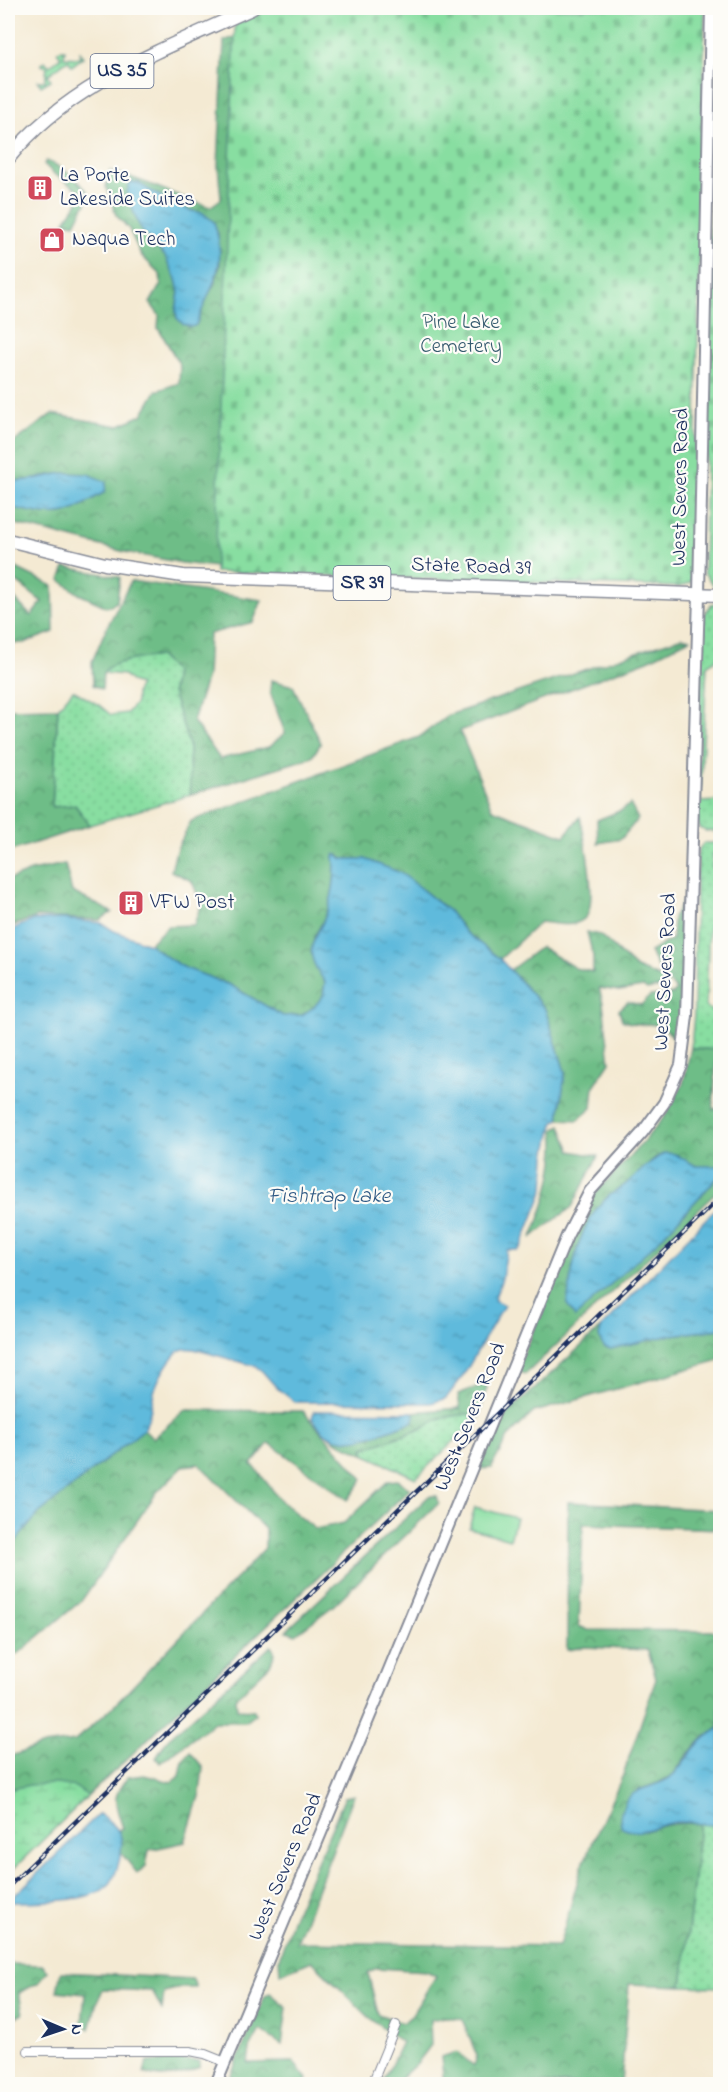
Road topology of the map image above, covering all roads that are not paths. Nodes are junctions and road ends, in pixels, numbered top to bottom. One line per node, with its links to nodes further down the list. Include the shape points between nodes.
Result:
1 (253, 8): 3 (main road, US 35, via 135,64 75,98)
2 (711, 8): 5 (street, West Severs Road)
3 (9, 154)
4 (8, 540): 5 (main road, State Road 39 / SR 39, via 105,564 183,576)
5 (699, 594): 6 (main road, State Road 39 / SR 39); 9 (street, West Severs Road, via 687,1016 681,1065 656,1116 590,1191 567,1236)
6 (720, 595)
7 (396, 2025): 11 (street)
8 (28, 2051): 9 (street, via 190,2051)
9 (225, 2062): 10 (street, West Severs Road)
10 (216, 2085)
11 (372, 2085)

